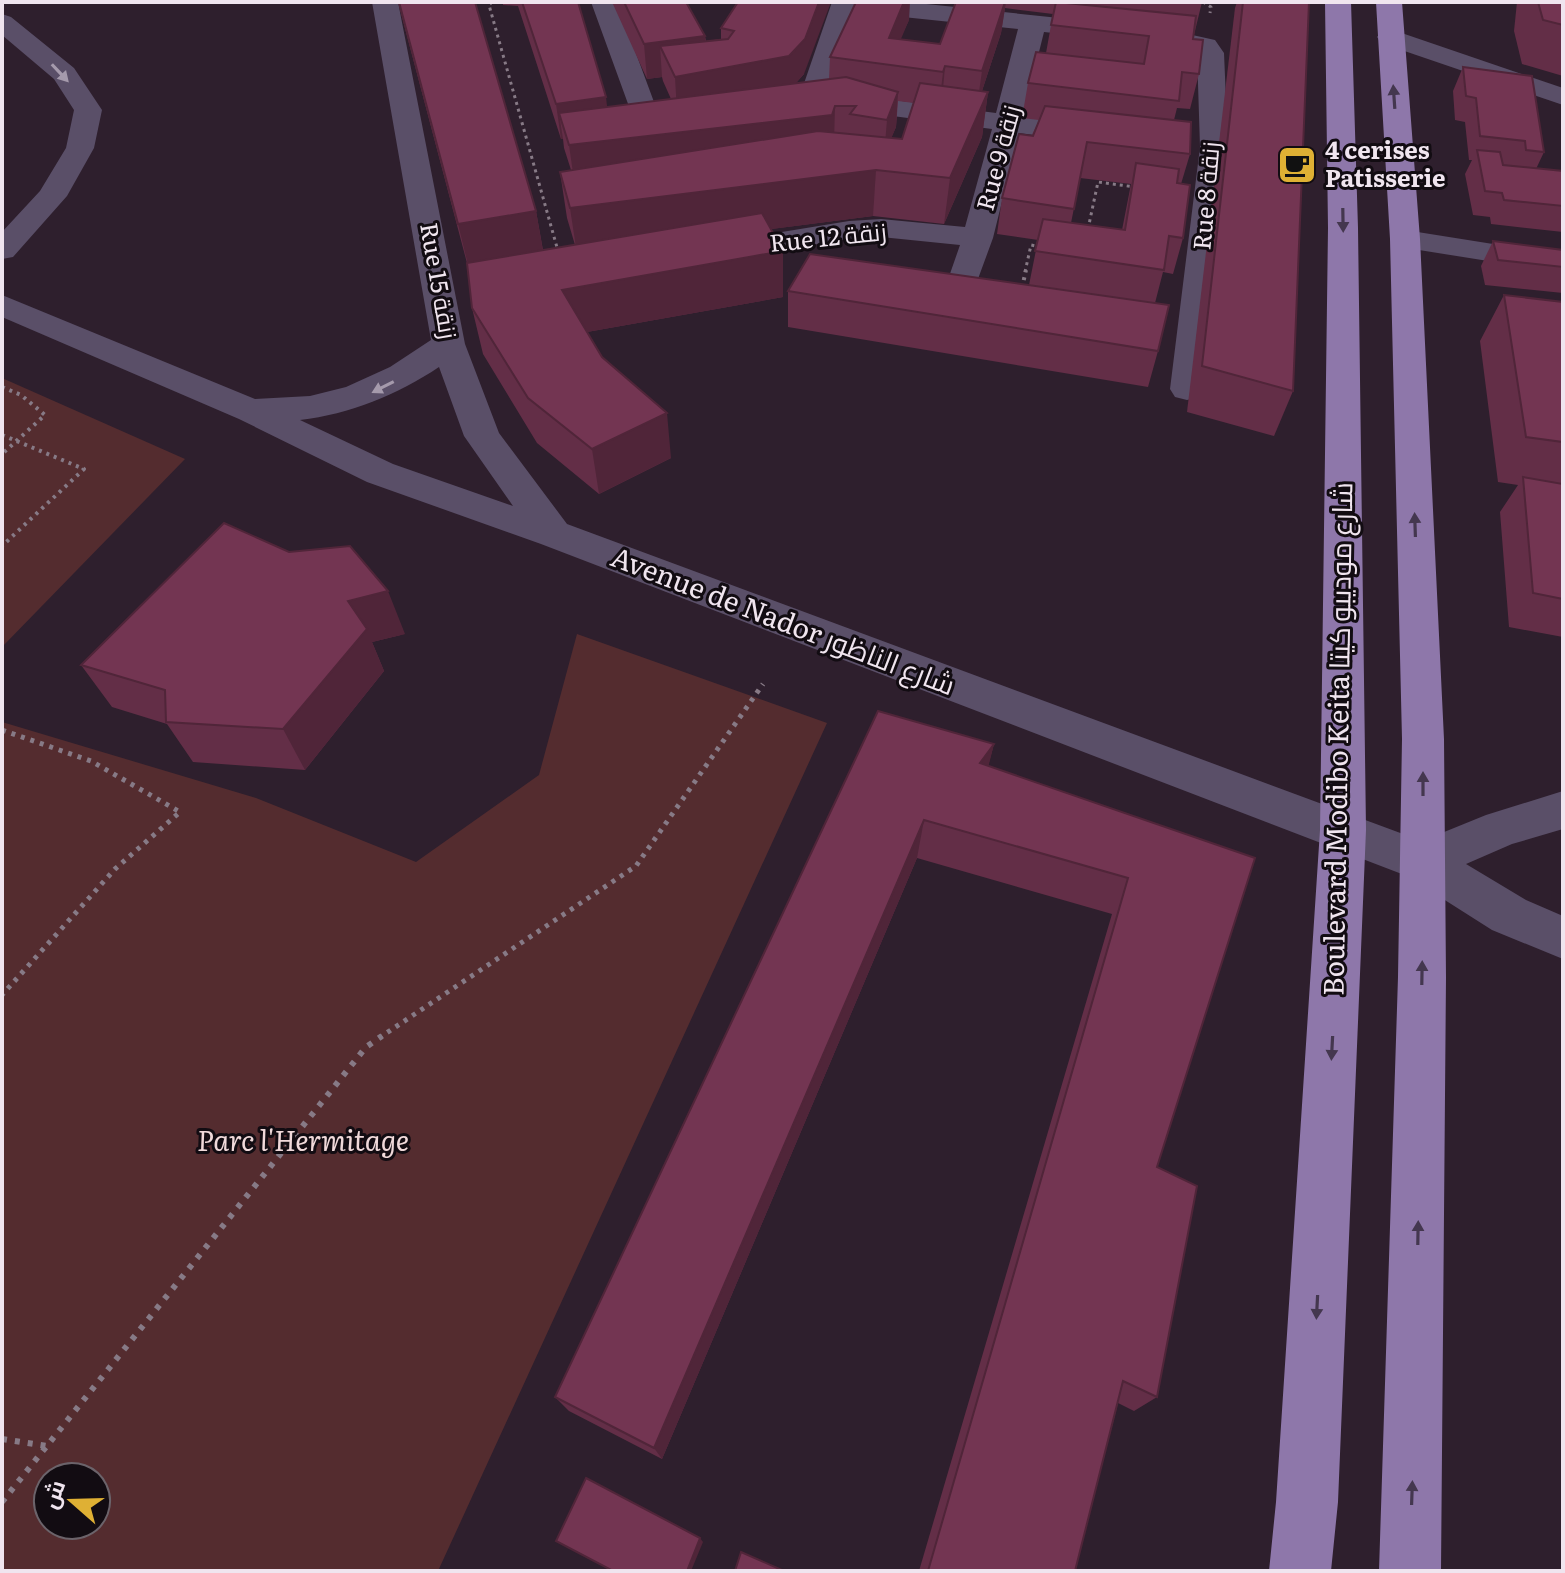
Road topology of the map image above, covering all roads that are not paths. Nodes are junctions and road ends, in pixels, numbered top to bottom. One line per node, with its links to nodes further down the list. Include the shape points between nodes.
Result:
1 (385, 2): 23 (street, Rue 15 زنقة, via 456,294)
2 (604, 2): 11 (street, via 641,106 667,120)
3 (844, 2): 7 (street); 9 (street)
4 (1338, 2): 28 (main road, Boulevard Modibo Keita شارع موديبو كيتا, one-way to 28)
5 (1396, 15): 8 (street); 17 (main road, one-way to 5)
6 (2, 22): 18 (street, one-way to 18, via 64,74 88,110 80,148 52,196)
7 (1033, 23): 12 (street, Rue 9 زنقة); 15 (street, Rue 8 زنقة, via 1206,46 1211,53)
8 (1563, 97)
9 (813, 98): 10 (street); 12 (street)
10 (781, 104)
11 (719, 115)
12 (1008, 124): 13 (street); 16 (street, Rue 9 زنقة)
13 (1119, 137)
14 (1182, 144): 15 (street)
15 (1214, 147): 24 (street, Rue 8 زنقة, via 1209,197 1179,326)
16 (978, 238): 19 (street, Rue 12 زنقة, via 881,228 824,248); 21 (street, Rue 9 زنقة, via 945,288)
17 (1405, 239): 20 (street); 29 (main road, one-way to 17)
18 (2, 250)
19 (689, 256)
20 (1563, 264)
21 (1019, 301)
22 (2, 305): 25 (street, Avenue de Nador شارع الناظور)
23 (448, 344): 25 (street, one-way to 25, via 372,393 330,406); 26 (street, Rue 15 زنقة, via 482,436)
24 (1187, 389)
25 (251, 411): 26 (street, Avenue de Nador شارع الناظور, via 380,473)
26 (554, 534): 28 (street, Avenue de Nador شارع الناظور)
27 (1563, 810): 29 (street, via 1502,828)
28 (1343, 830): 29 (street, Avenue de Nador شارع الناظور); 31 (main road, Boulevard Modibo Keita شارع موديبو كيتا, one-way to 31)
29 (1423, 862): 30 (street, Avenue de Nador شارع الناظور, via 1509,915); 32 (main road, one-way to 29)
30 (1563, 938)
31 (1300, 1571)
32 (1410, 1571)

